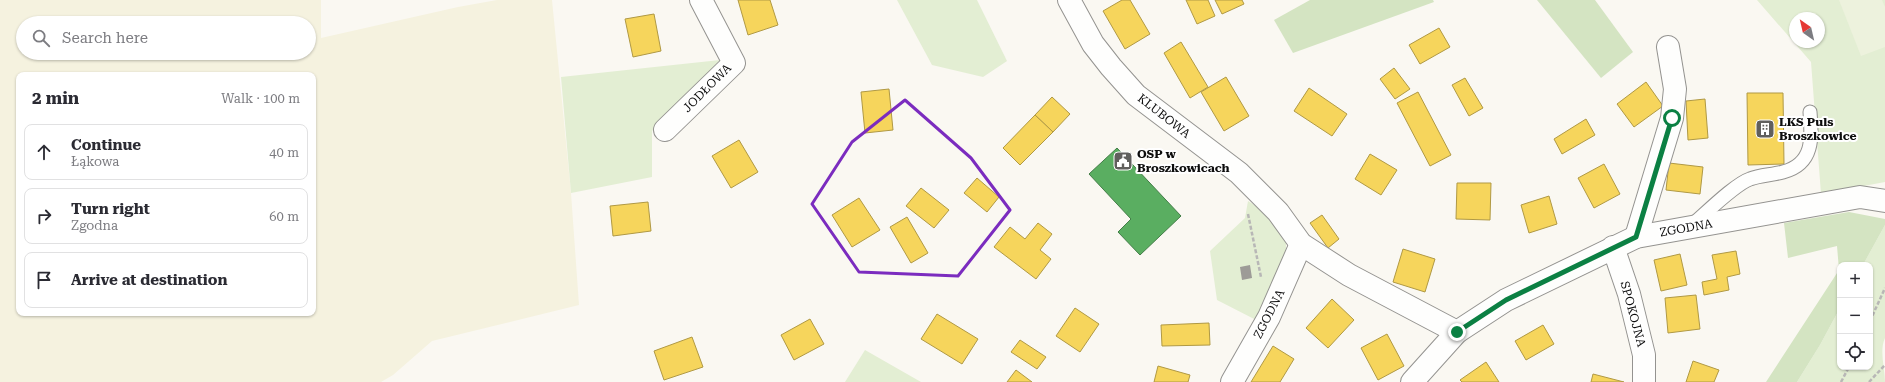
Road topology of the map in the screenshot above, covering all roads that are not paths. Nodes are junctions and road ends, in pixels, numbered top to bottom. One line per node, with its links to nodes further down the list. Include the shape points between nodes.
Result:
1 (701, 0): 5 (street, JODŁOWA, via 734,63)
2 (1070, 0): 9 (street, KLUBOWA, via 1093,44 1136,95 1239,173 1278,212)
3 (1668, 47): 8 (street, via 1675,89 1672,118)
4 (1810, 112): 7 (lane, via 1812,139 1809,152 1803,160 1784,172 1749,179)
5 (665, 130)
6 (1885, 201): 7 (street, ZGODNA, via 1860,197)
7 (1689, 227): 8 (street, ZGODNA)
8 (1636, 237): 10 (street, ZGODNA)
9 (1301, 244): 11 (street, KLUBOWA, via 1349,275); 12 (street, ZGODNA, via 1269,317)
10 (1612, 247): 11 (street, ZGODNA, via 1506,300); 14 (street, SPOKOJNA, via 1630,294 1644,355)
11 (1457, 332): 13 (street, ZGODNA)
12 (1232, 382)
13 (1412, 382)
14 (1644, 382)

